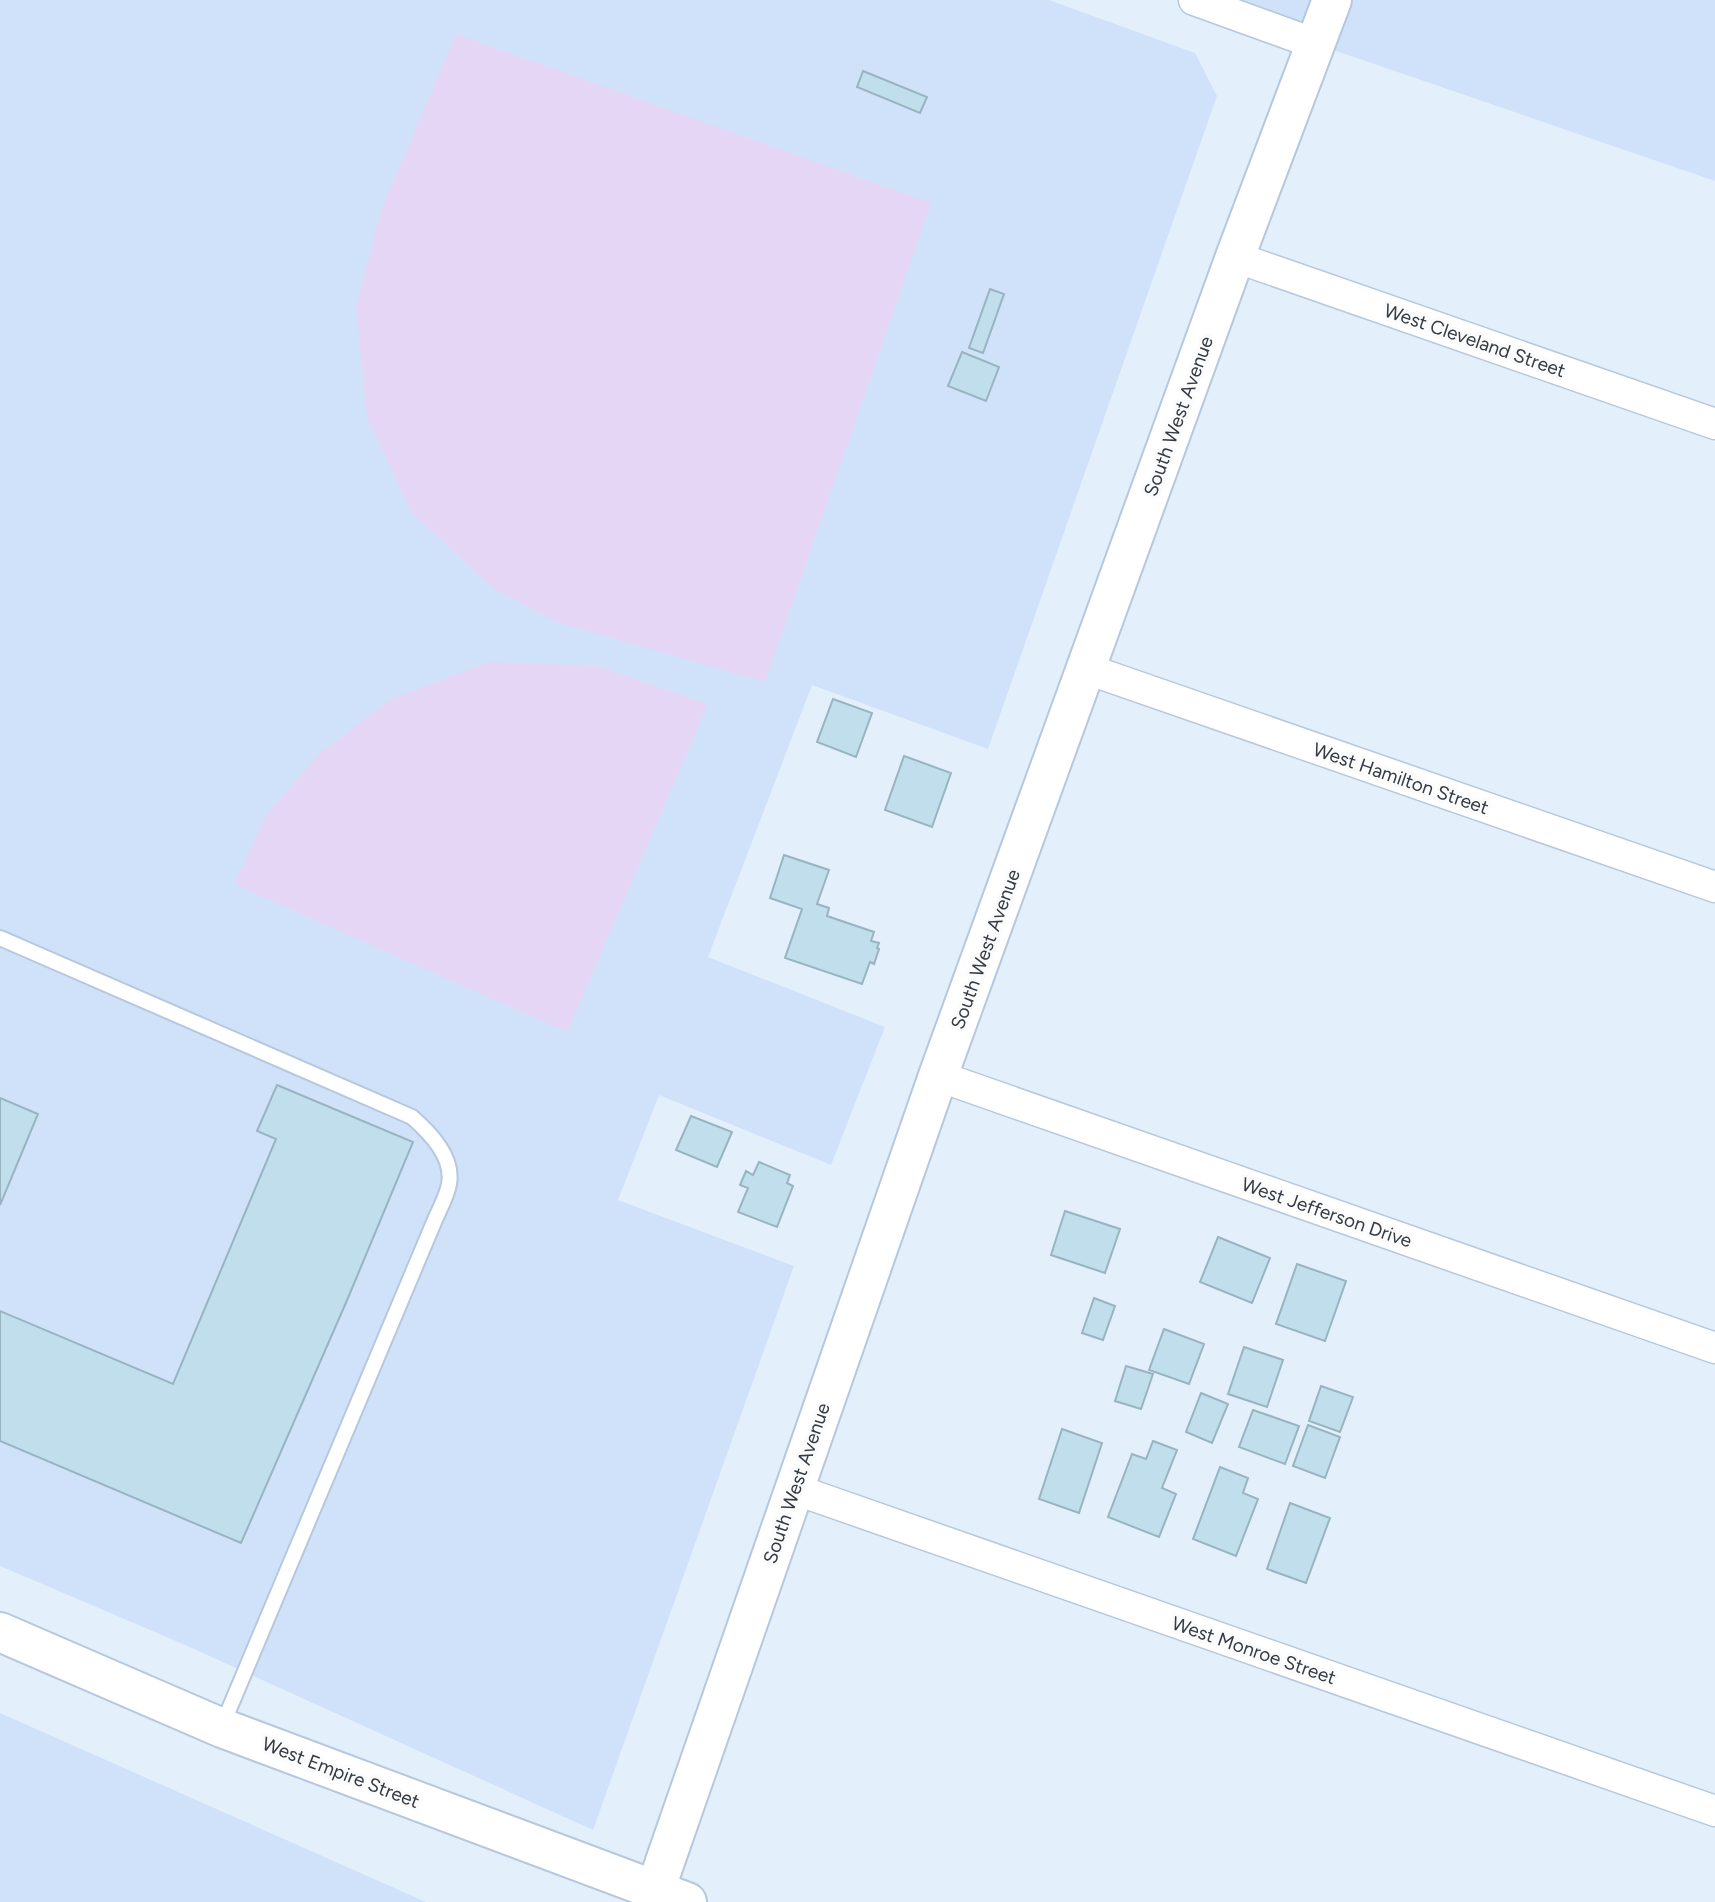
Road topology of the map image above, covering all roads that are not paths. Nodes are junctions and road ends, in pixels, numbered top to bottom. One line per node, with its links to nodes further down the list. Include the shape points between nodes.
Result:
1 (1194, 0): 3 (street)
2 (1332, 0): 3 (main road, South West Avenue)
3 (1316, 44): 4 (main road, South West Avenue)
4 (1235, 257): 5 (street, West Cleveland Street); 6 (main road, South West Avenue)
5 (1715, 424)
6 (1087, 668): 7 (street, West Hamilton Street); 9 (main road, South West Avenue)
7 (1715, 887)
8 (0, 938): 13 (lane, via 412,1117 435,1137 449,1168 449,1184 434,1222)
9 (938, 1076): 10 (street, West Jefferson Drive); 11 (main road, South West Avenue)
10 (1715, 1348)
11 (794, 1489): 14 (street, West Monroe Street); 15 (main road, South West Avenue)
12 (0, 1632): 13 (main road, West Empire Street)
13 (222, 1728): 15 (main road, West Empire Street)
14 (1715, 1811)
15 (664, 1898)

